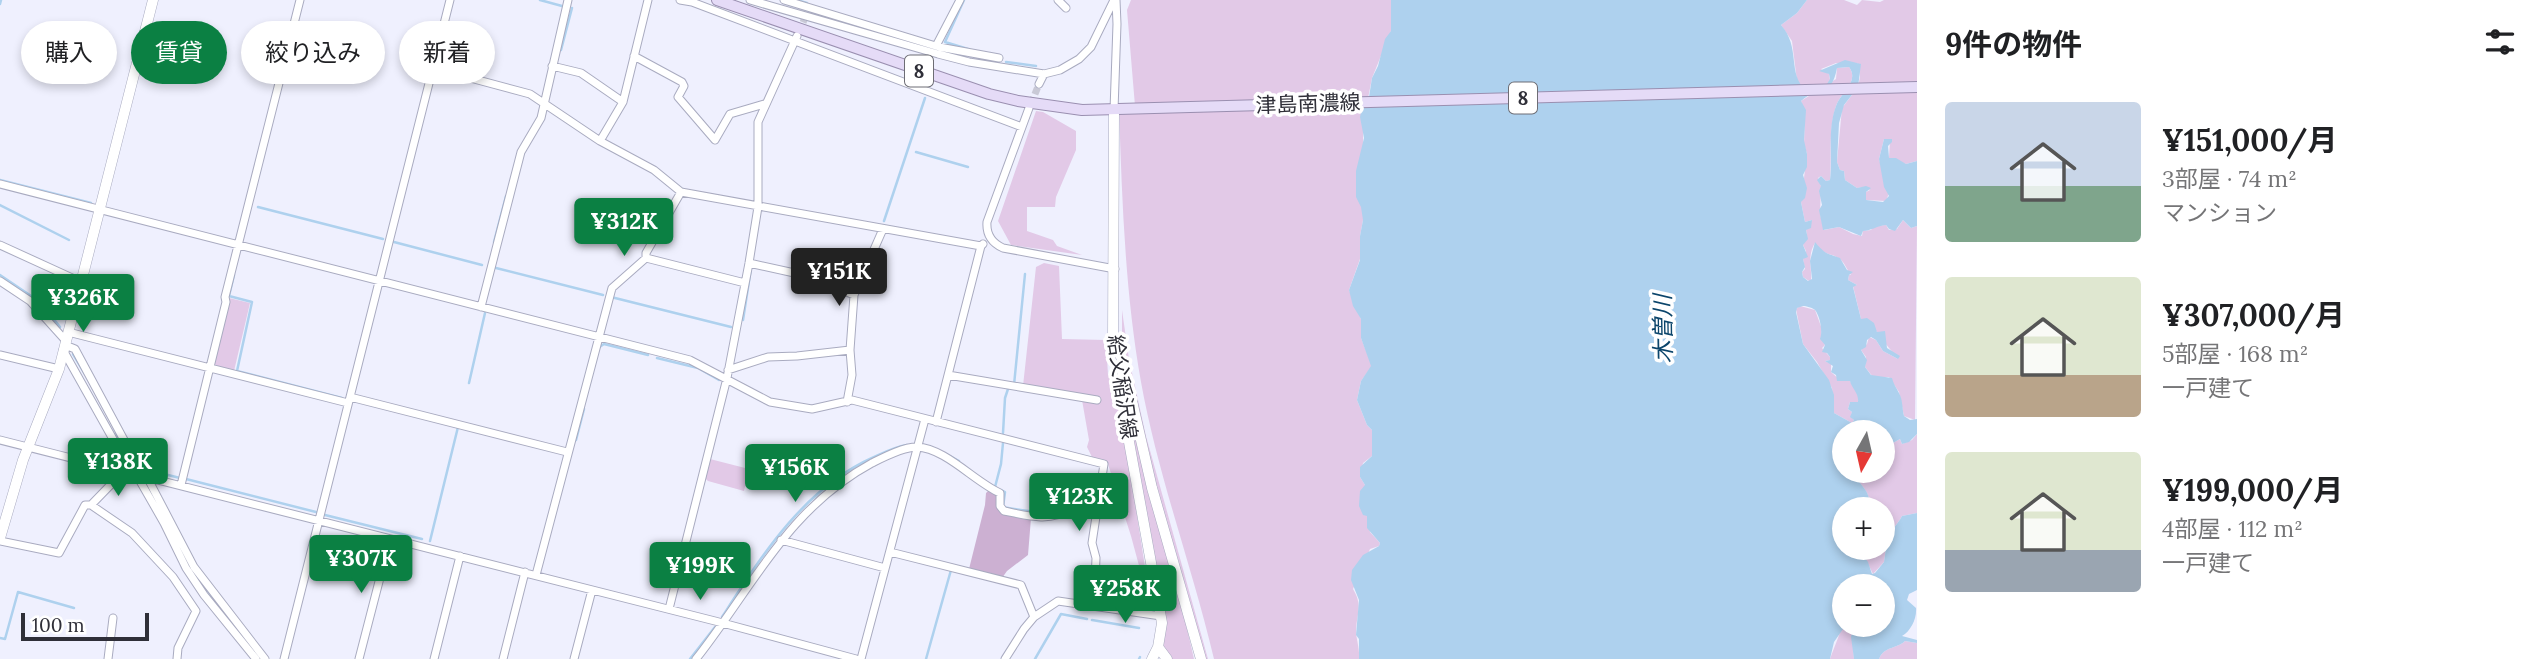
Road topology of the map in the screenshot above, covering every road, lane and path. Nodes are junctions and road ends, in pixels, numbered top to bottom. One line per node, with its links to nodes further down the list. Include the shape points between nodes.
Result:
1 (153, 0): 37 (street)
2 (300, 0): 41 (street)
3 (450, 0): 16 (street)
4 (568, 0): 21 (street)
5 (648, 0): 19 (street)
6 (680, 0): 17 (street)
7 (717, 0): 31 (main road, 津島南濃線 / 8, via 989,94 1058,107)
8 (750, 0): 15 (street)
9 (784, 0): 13 (street)
10 (960, 0): 18 (street)
11 (1058, 0): 14 (street)
12 (1115, 0): 22 (street, via 1091,47 1079,59); 31 (street)
13 (811, 4): 15 (street); 18 (street)
14 (1066, 8)
15 (805, 18): 18 (street)
16 (445, 21)
17 (796, 38): 29 (street); 32 (street)
18 (938, 49): 20 (street); 22 (street, via 969,62)
19 (634, 56): 27 (street); 29 (street, via 682,82 678,97 715,140 730,114)
20 (999, 58)
21 (552, 66): 27 (street, via 582,72); 28 (street)
22 (1044, 74): 25 (street)
23 (429, 84): 47 (street)
24 (493, 84): 28 (street, via 530,94)
25 (1039, 84)
26 (1917, 87): 31 (main road, 津島南濃線 / 8)
27 (623, 102): 33 (street)
28 (544, 104): 33 (street); 51 (street, via 521,152)
29 (765, 104): 36 (street, via 758,122)
30 (1029, 108): 32 (street)
31 (1114, 110): 45 (street, 給父稲沢線)
32 (1022, 127): 39 (street, via 987,222)
33 (600, 141): 35 (street, via 654,170)
34 (0, 184): 37 (street)
35 (681, 192): 36 (street); 43 (street)
36 (758, 207): 38 (street); 44 (street)
37 (100, 209): 41 (street); 48 (street)
38 (883, 229): 42 (street); 50 (street)
39 (990, 238): 42 (street); 45 (street, via 1003,248)
40 (0, 245): 48 (street)
41 (237, 245): 47 (street); 57 (street)
42 (981, 246): 60 (street)
43 (646, 258): 49 (street); 52 (street, via 612,288)
44 (749, 263): 49 (street); 50 (street, via 808,276)
45 (1115, 269): 56 (street, 給父稲沢線, via 1113,340)
46 (0, 281): 53 (street, via 30,300)
47 (379, 281): 51 (street); 61 (street)
48 (81, 282): 53 (street)
49 (745, 283): 59 (street)
50 (854, 295): 54 (street)
51 (481, 307): 52 (street)
52 (598, 336): 59 (street, via 690,359); 69 (street)
53 (65, 342): 57 (street); 58 (street); 70 (street)
54 (850, 350): 59 (street, via 768,357); 63 (street)
55 (0, 355): 58 (street)
56 (1122, 359): 90 (street, 給父稲沢線, via 1125,420); 108 (street, via 1152,488)
57 (209, 368): 61 (street); 73 (street)
58 (59, 369): 67 (street)
59 (728, 374): 63 (street, via 770,402 812,409); 87 (street)
60 (948, 375): 62 (street); 65 (street)
61 (349, 400): 69 (street); 75 (street)
62 (1097, 400)
63 (847, 402): 64 (street)
64 (925, 419): 65 (street); 68 (street)
65 (936, 422): 72 (street, via 1104,464)
66 (0, 440): 67 (street)
67 (28, 447): 70 (street); 76 (street)
68 (918, 447): 72 (street, via 951,459 1000,493 1004,511 1033,517 1068,510); 78 (street, via 852,474 797,520); 79 (street)
69 (567, 452): 83 (street)
70 (132, 473): 71 (street); 74 (street); 85 (street)
71 (147, 477): 73 (street); 97 (street, via 194,567)
72 (1102, 480): 86 (street, via 1092,543 1096,558)
73 (181, 485): 75 (street)
74 (91, 505): 76 (street, via 85,505 59,553); 88 (street, via 132,533 173,577)
75 (318, 520): 77 (street); 98 (street)
76 (1, 534)
77 (390, 538): 80 (street); 99 (street)
78 (781, 540): 81 (street); 92 (street)
79 (890, 552): 81 (street); 89 (street, via 1021,585)
80 (460, 556): 82 (street); 100 (street)
81 (885, 568): 104 (street)
82 (525, 572): 83 (street); 101 (street)
83 (536, 575): 84 (street)
84 (592, 590): 87 (street); 102 (street)
85 (204, 595): 88 (street); 96 (street)
86 (1094, 605): 89 (street, via 1058,601); 90 (street)
87 (669, 609): 92 (street)
88 (196, 611): 95 (street)
89 (1034, 617): 105 (street)
90 (1161, 617): 93 (street, 給父稲沢線)
91 (113, 618): 94 (street)
92 (724, 623): 103 (street); 104 (street)
93 (1158, 647): 106 (street, 給父稲沢線); 107 (street)
94 (108, 659)
95 (177, 659)
96 (256, 659)
97 (265, 659)
98 (284, 659)
99 (359, 659)
100 (434, 659)
101 (503, 659)
102 (575, 659)
103 (696, 659)
104 (858, 659)
105 (1005, 659)
106 (1152, 659)
107 (1167, 659)
108 (1201, 659)

